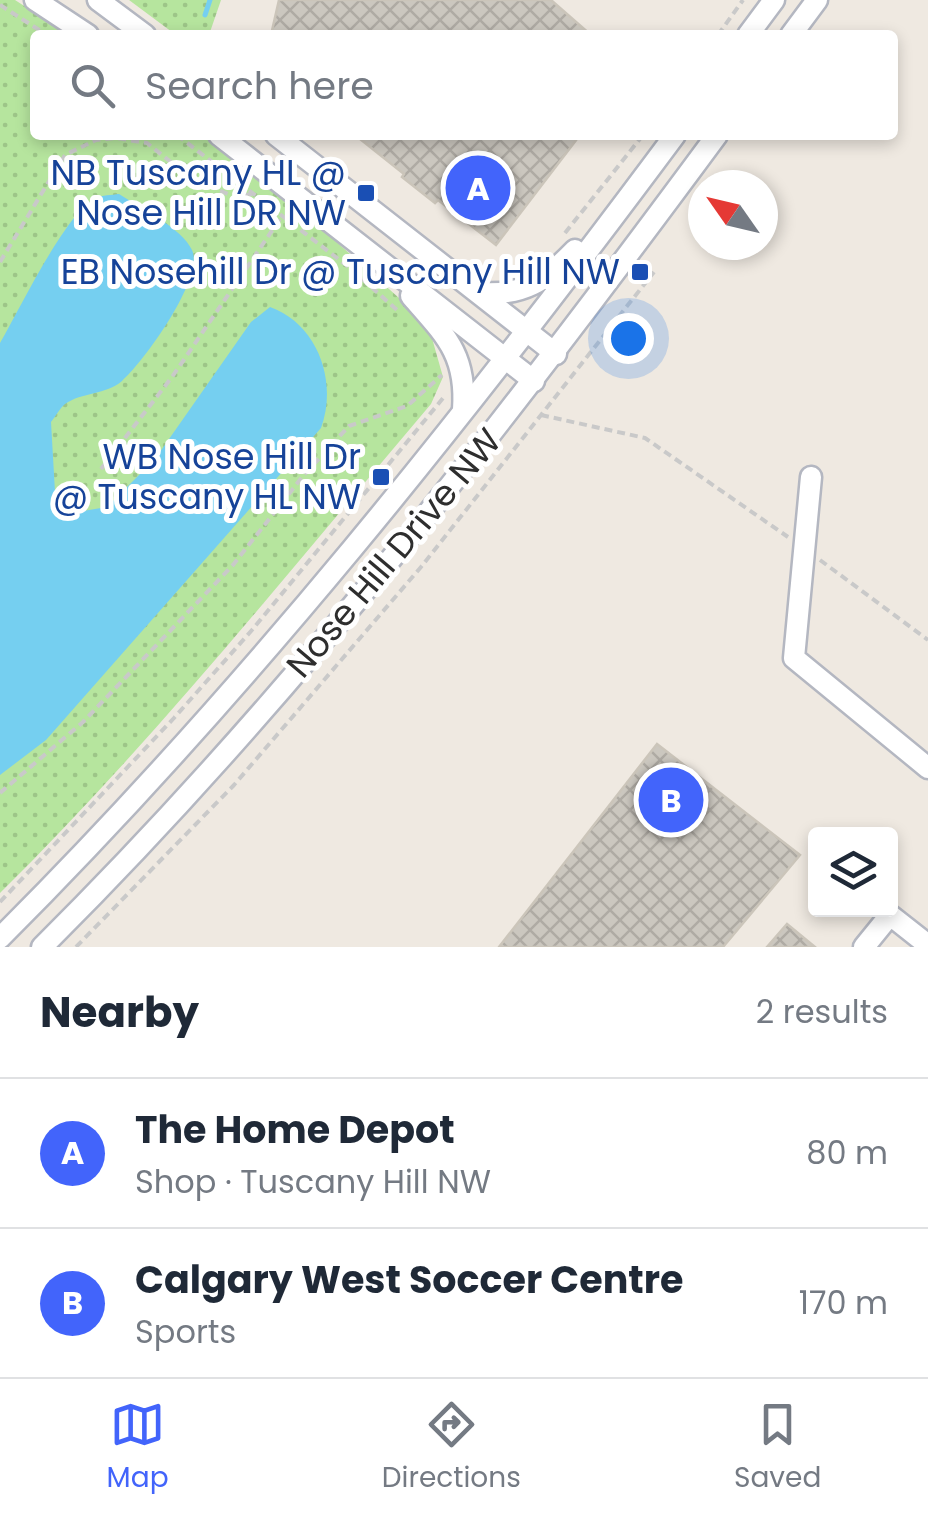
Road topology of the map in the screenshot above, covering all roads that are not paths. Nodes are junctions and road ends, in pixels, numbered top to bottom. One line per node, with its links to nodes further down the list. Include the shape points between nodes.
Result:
1 (34, 0): 5 (street)
2 (98, 0): 6 (street)
3 (774, 0): 7 (street)
4 (817, 0): 8 (street)
5 (80, 30)
6 (138, 30)
7 (752, 30)
8 (795, 30)
9 (225, 140): 14 (street)
10 (282, 140): 15 (street)
11 (671, 140): 13 (street, Nose Hill Drive NW)
12 (713, 140): 17 (street, Nose Hill Drive NW)
13 (644, 176): 15 (street, via 544,279 506,295); 16 (street, Nose Hill Drive NW)
14 (380, 262): 18 (street); 20 (street, via 459,358)
15 (479, 293): 16 (street)
16 (526, 330): 17 (street); 18 (street, Nose Hill Drive NW)
17 (556, 354): 19 (street, Nose Hill Drive NW)
18 (505, 358): 19 (street); 20 (street, Nose Hill Drive NW)
19 (534, 381): 25 (street, Nose Hill Drive NW, via 297,672)
20 (462, 412): 23 (street, Nose Hill Drive NW, via 197,732)
21 (811, 477): 22 (street, via 794,658)
22 (928, 768)
23 (0, 938)
24 (928, 945): 26 (street, via 890,915)
25 (42, 947)
26 (864, 947)

